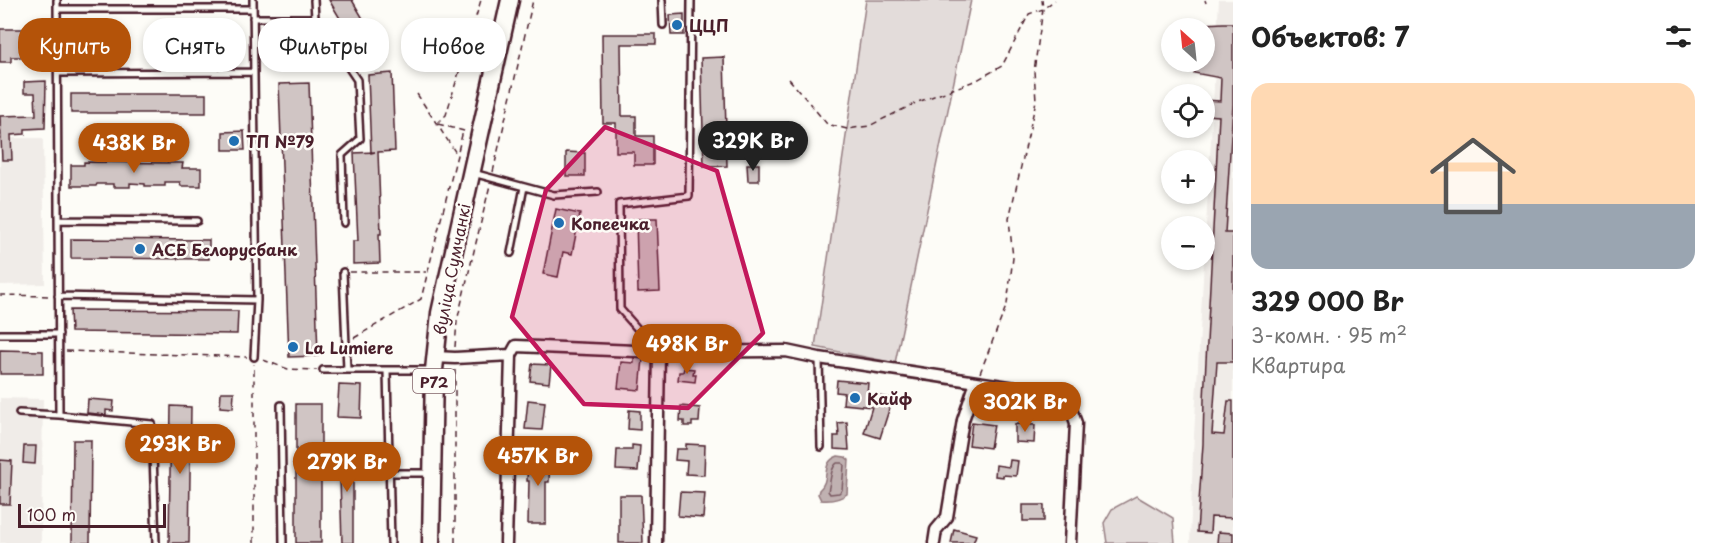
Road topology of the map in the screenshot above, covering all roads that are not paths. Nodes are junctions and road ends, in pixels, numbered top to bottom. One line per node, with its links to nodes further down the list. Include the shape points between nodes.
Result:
1 (57, 0): 7 (lane)
2 (253, 0): 8 (lane)
3 (314, 0): 11 (lane)
4 (510, 0): 16 (main road, вуліца Сумчанкі / Р72)
5 (663, 0): 12 (lane)
6 (691, 0): 28 (lane, via 688,196 619,204 621,309)
7 (57, 9): 8 (lane); 15 (lane)
8 (253, 9): 9 (lane)
9 (253, 18): 10 (lane); 13 (lane)
10 (258, 18)
11 (315, 18)
12 (663, 25)
13 (254, 72): 15 (lane); 25 (lane)
14 (352, 72): 21 (lane, via 357,80 360,139 342,154)
15 (58, 73): 19 (lane)
16 (471, 173): 17 (lane); 32 (main road, вуліца Сумчанкі / Р72, via 440,313)
17 (524, 187): 18 (lane, via 554,195); 22 (lane)
18 (598, 192)
19 (58, 220): 20 (lane); 24 (lane)
20 (196, 221)
21 (344, 223)
22 (511, 253)
23 (343, 272): 34 (lane)
24 (58, 296): 25 (lane); 27 (lane)
25 (257, 300): 30 (lane)
26 (0, 334): 27 (lane)
27 (58, 334): 39 (lane)
28 (659, 352): 29 (street, via 516,346); 31 (street, via 786,351); 48 (street)
29 (511, 355): 32 (street, via 455,358); 47 (street)
30 (255, 357)
31 (819, 358): 36 (street); 40 (lane)
32 (434, 364): 35 (lane); 42 (main road, вуліца Сумчанкі / Р72)
33 (323, 370): 34 (lane)
34 (347, 370): 35 (lane)
35 (387, 371): 41 (lane)
36 (976, 382): 49 (street, via 963,420 947,517 936,530); 50 (street, via 1056,394 1068,401 1076,423)
37 (281, 405): 44 (lane)
38 (19, 413): 39 (lane)
39 (59, 416): 43 (lane, via 152,424)
40 (821, 447)
41 (390, 473): 42 (lane); 45 (lane)
42 (431, 473): 46 (main road, вуліца Сумчанкі / Р72)
43 (156, 543)
44 (283, 543)
45 (391, 543)
46 (431, 543)
47 (506, 543)
48 (656, 543)
49 (934, 543)
50 (1070, 543)

